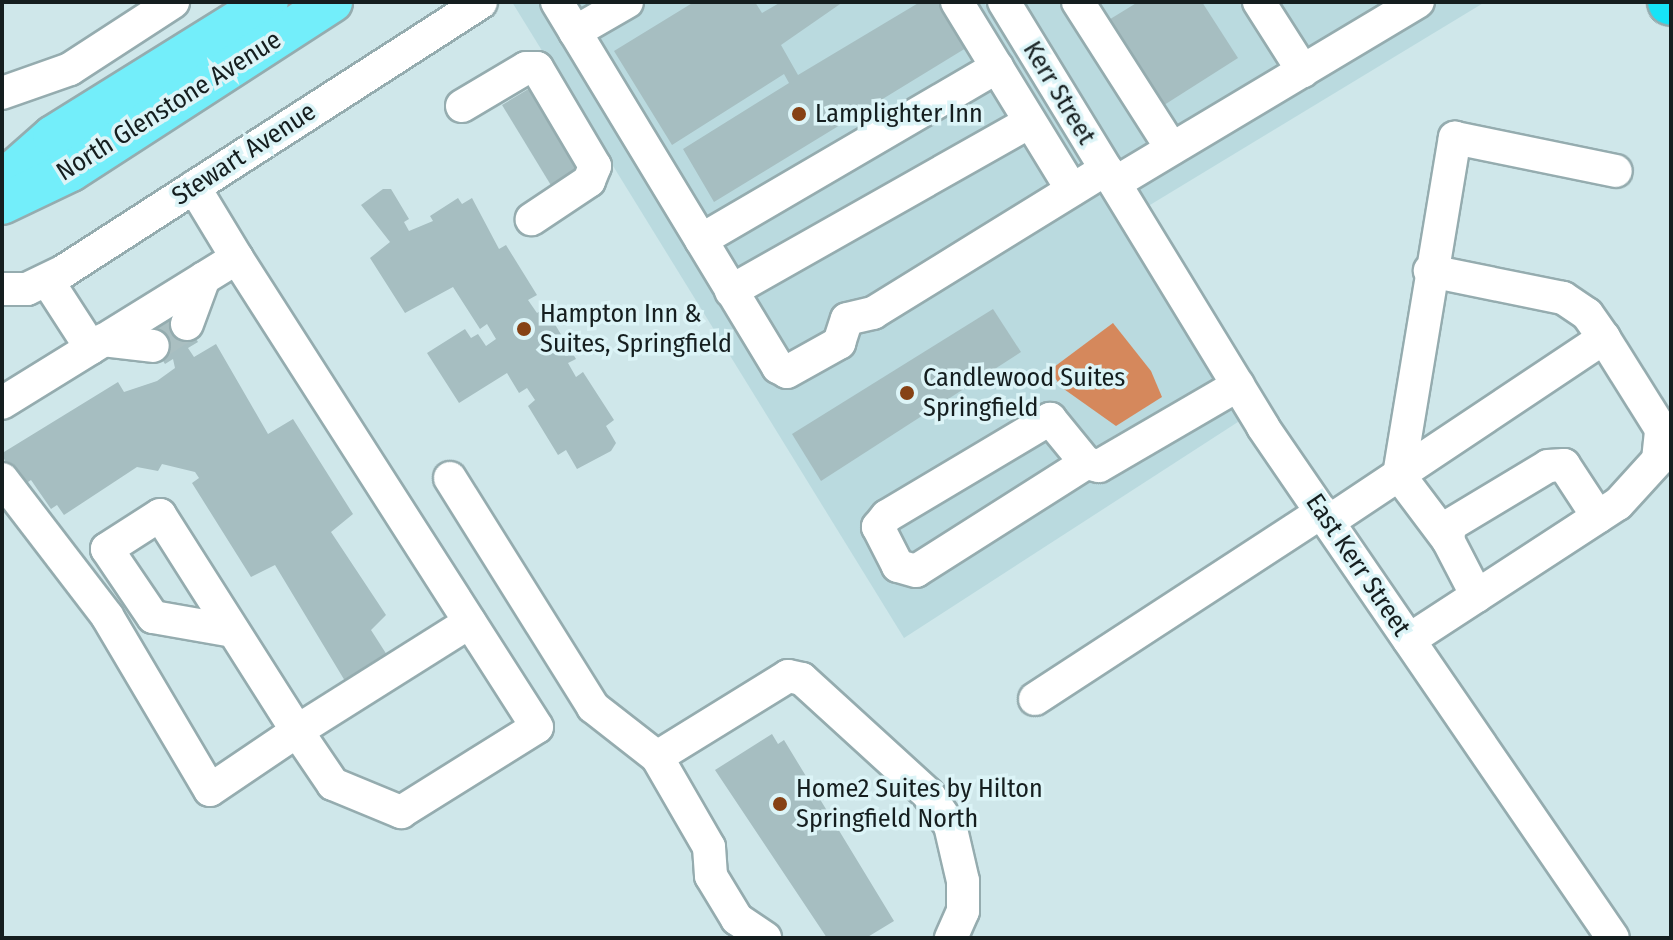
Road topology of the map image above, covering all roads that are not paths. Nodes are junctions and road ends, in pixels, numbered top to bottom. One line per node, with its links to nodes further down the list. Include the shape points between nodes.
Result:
1 (173, 2): 15 (street, via 70,69)
2 (268, 2): 21 (main road, North Glenstone Avenue, via 53,136)
3 (332, 2): 24 (main road, North Glenstone Avenue, via 71,171)
4 (481, 2): 22 (street, Stewart Avenue)
5 (557, 2): 12 (street)
6 (627, 2): 12 (street)
7 (957, 2): 13 (street)
8 (1004, 2): 20 (street, Kerr Street)
9 (1078, 2): 18 (street)
10 (1418, 2): 14 (street)
11 (1271, 6): 14 (street)
12 (575, 32): 26 (street)
13 (997, 67): 17 (street); 26 (street)
14 (1303, 71): 18 (street)
15 (2, 93)
16 (462, 106): 25 (street, via 526,68 537,68 595,166 589,181)
17 (1030, 122): 23 (street); 32 (street)
18 (1172, 149): 20 (street)
19 (1616, 171): 28 (street, via 1455,138)
20 (1110, 176): 23 (street); 37 (street, East Kerr Street)
21 (2, 181)
22 (194, 187): 27 (street); 30 (street, Stewart Avenue)
23 (1072, 190): 32 (street, via 873,313 847,319 839,343 794,371 778,367)
24 (2, 204)
25 (532, 219)
26 (701, 240): 32 (street)
27 (237, 258): 29 (street); 47 (street)
28 (1430, 271): 34 (street, via 1563,298 1587,314); 40 (street)
29 (204, 278): 33 (street); 35 (street)
30 (47, 280): 31 (street, Stewart Avenue, via 27,289); 35 (street)
31 (2, 289)
32 (731, 291)
33 (187, 324)
34 (1604, 338): 40 (street); 44 (street, via 1661,429 1658,460 1640,484)
35 (97, 344): 36 (street); 38 (street)
36 (153, 346)
37 (1238, 385): 39 (street, via 1099,466); 43 (street, East Kerr Street)
38 (2, 403)
39 (1086, 463): 39 (street, via 1050,419 887,516 878,527 898,566 916,571)
40 (1399, 475): 43 (street); 45 (street)
41 (450, 478): 52 (street, via 593,707)
42 (2, 480): 51 (street, via 107,616 210,790)
43 (1325, 517): 49 (street, East Kerr Street); 50 (street)
44 (1598, 517): 45 (street, via 1564,465 1548,466 1450,525); 46 (street)
45 (1448, 540): 46 (street)
46 (1477, 596): 49 (street)
47 (470, 622): 51 (street); 51 (street, via 537,727 523,736 401,812 333,784)
48 (233, 631): 51 (street)
49 (1409, 640): 55 (street, East Kerr Street)
50 (1035, 699)
51 (297, 731)
52 (657, 757): 53 (street, via 709,847 711,876 730,908); 54 (street, via 788,676 802,679 928,794 950,825 963,881 963,911)
53 (765, 938)
54 (951, 938)
55 (1613, 938)

